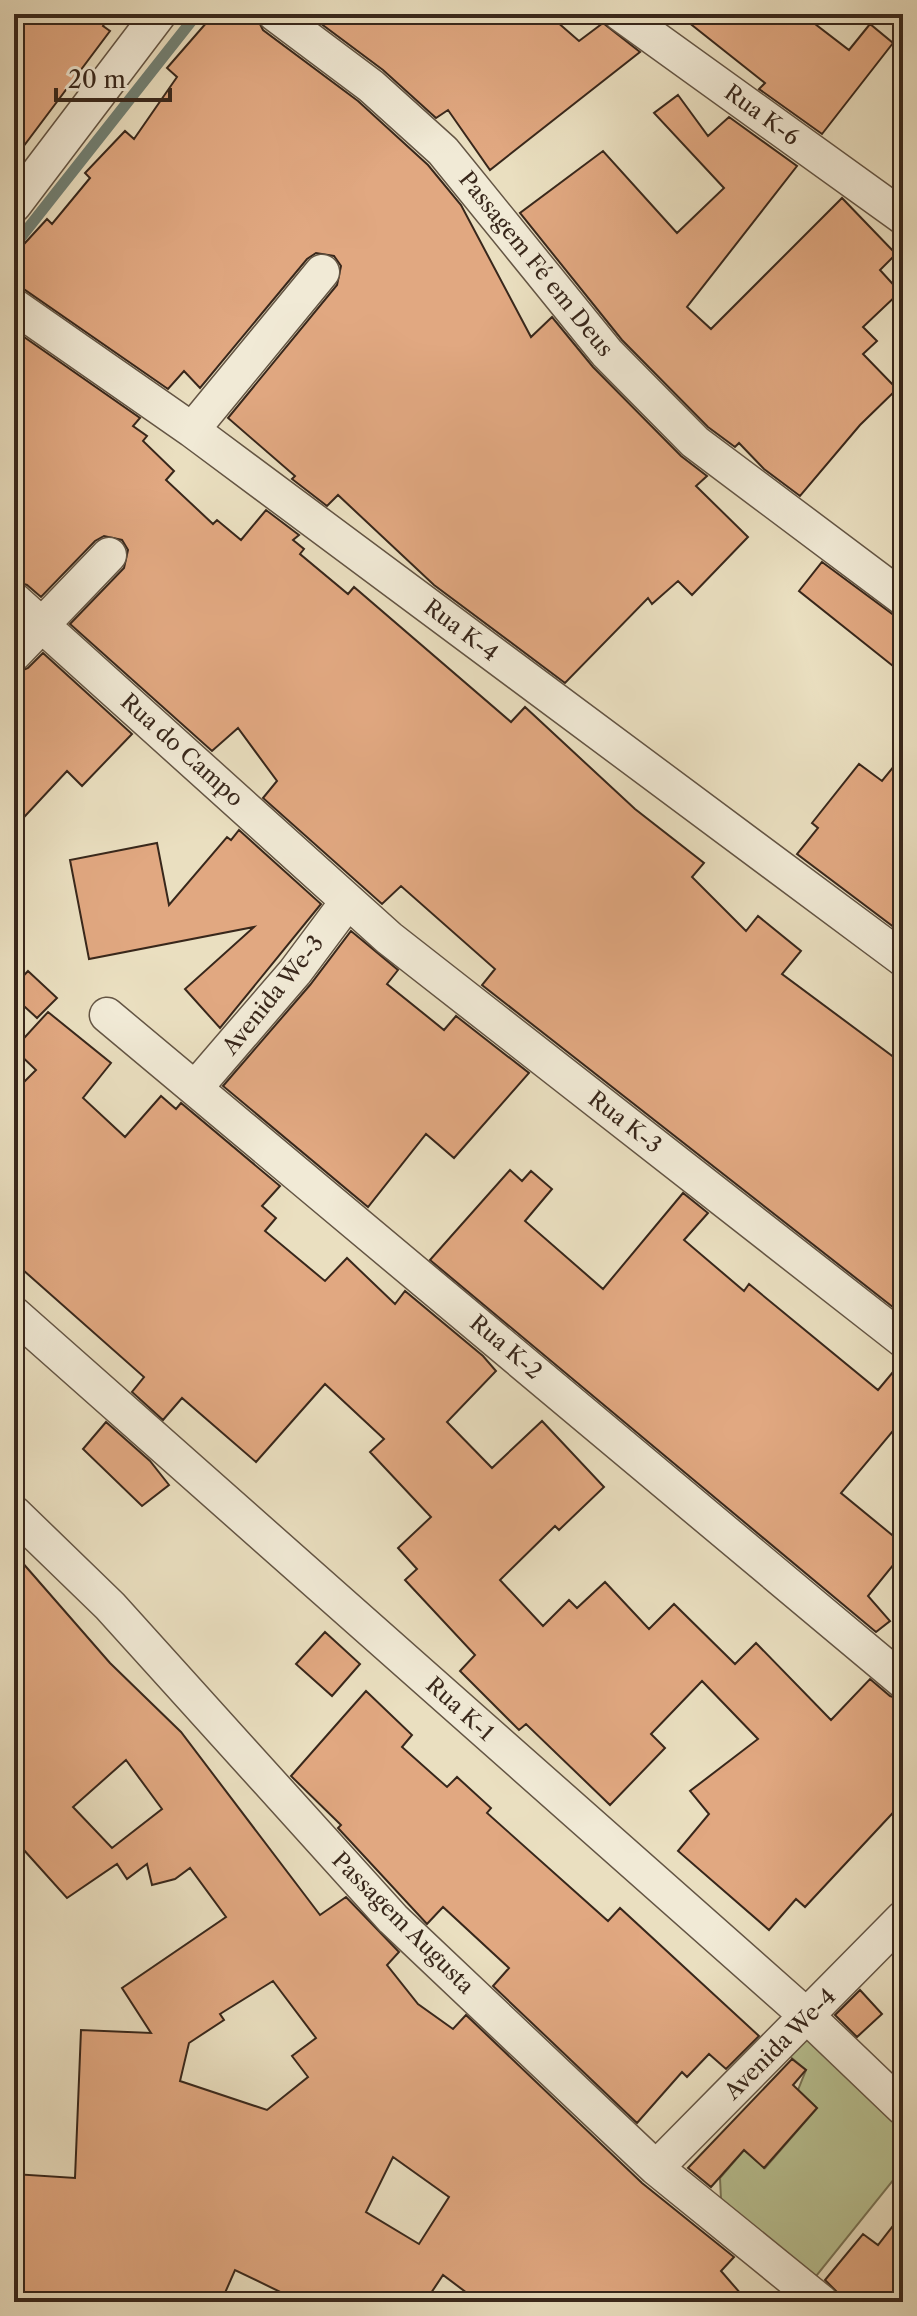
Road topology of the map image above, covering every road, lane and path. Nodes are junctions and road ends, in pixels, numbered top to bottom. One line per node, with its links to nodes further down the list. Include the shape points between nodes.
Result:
1 (159, 14): 4 (street)
2 (275, 14): 10 (street, Passagem Fé em Deus, via 371,86 443,151 607,353 695,442)
3 (621, 14): 5 (street, Rua K-6)
4 (14, 205)
5 (903, 217)
6 (322, 272): 8 (street)
7 (14, 306): 8 (street, Rua K-4)
8 (192, 430): 15 (street, Rua K-4)
9 (109, 555): 12 (street)
10 (903, 598)
11 (14, 600): 12 (street, Rua do Campo)
12 (41, 626): 13 (street); 14 (street, Rua do Campo)
13 (14, 654)
14 (348, 901): 17 (street, Avenida We-3); 19 (street, Rua K-3)
15 (903, 959)
16 (107, 1015): 17 (street, Rua K-2)
17 (196, 1087): 21 (street, Rua K-2)
18 (14, 1314): 23 (street, Rua K-1)
19 (903, 1340)
20 (14, 1513): 25 (street, Passagem Augusta, via 110,1606 393,1919)
21 (903, 1681)
22 (903, 1918): 23 (street, Avenida We-4)
23 (808, 2017): 24 (street, Rua K-1); 25 (street, Avenida We-4)
24 (903, 2108)
25 (656, 2168): 26 (street, Passagem Augusta)
26 (821, 2302)

